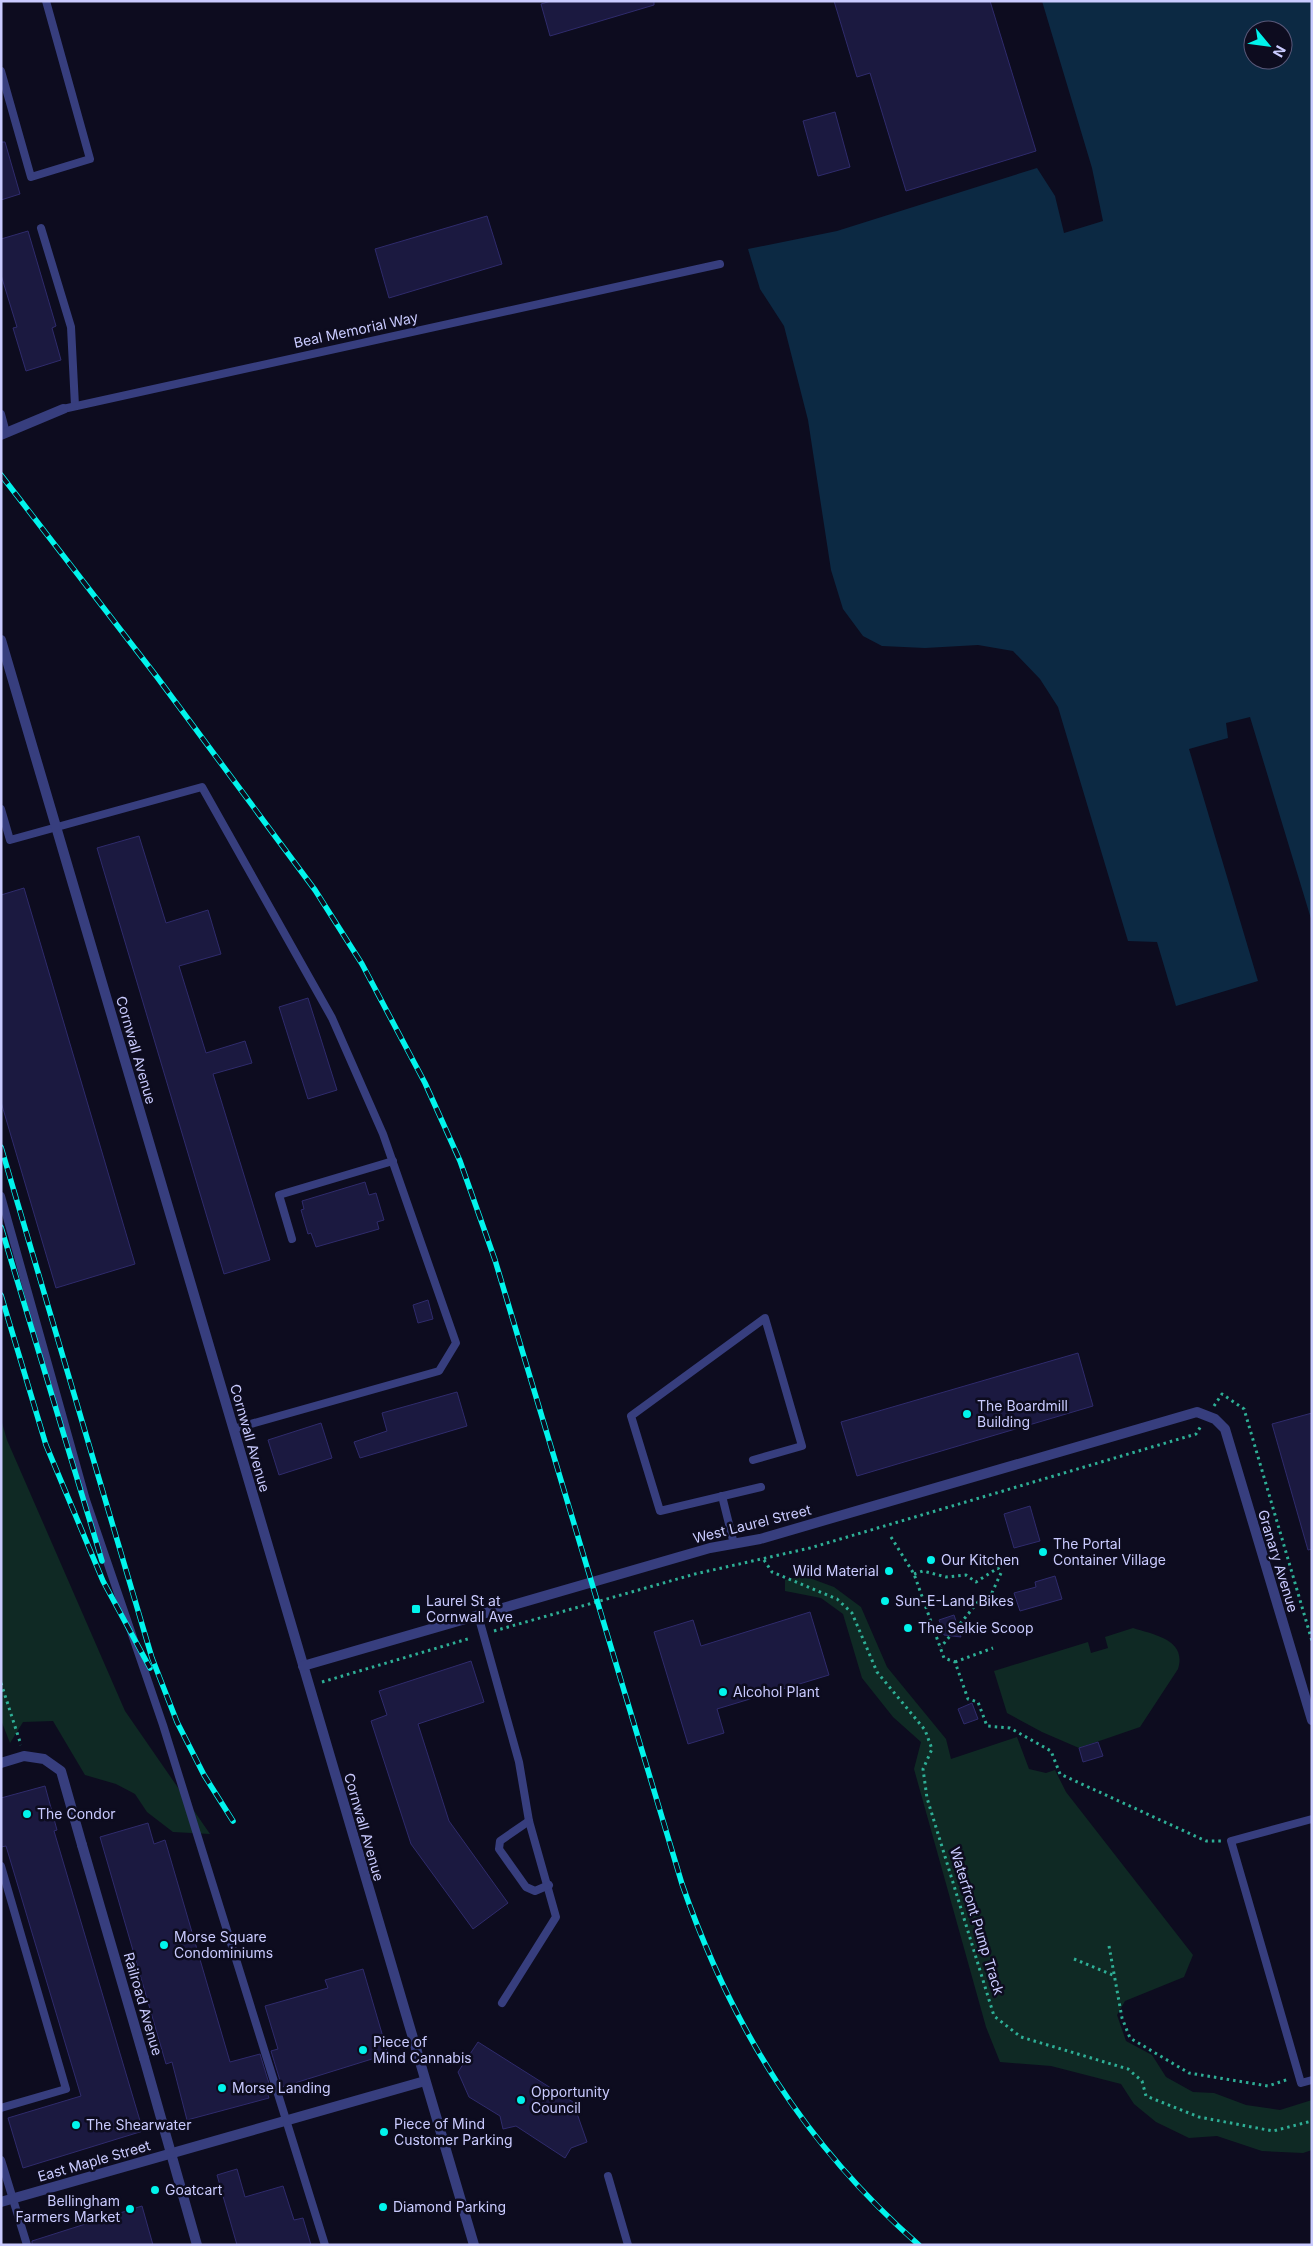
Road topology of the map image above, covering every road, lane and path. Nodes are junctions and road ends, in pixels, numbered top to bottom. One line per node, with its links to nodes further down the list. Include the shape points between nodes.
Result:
1 (46, 1): 2 (lane, via 90,159 31,176)
2 (1, 71)
3 (41, 228): 5 (lane, via 72,327)
4 (720, 264): 5 (lane, Beal Memorial Way)
5 (75, 406): 6 (lane, Beal Memorial Way)
6 (63, 409): 8 (street, Beal Memorial Way)
7 (1, 414): 8 (lane)
8 (4, 434)
9 (1, 640): 11 (street, Cornwall Avenue)
10 (1, 809): 11 (lane, via 10,840)
11 (56, 827): 12 (lane, via 202,787 332,1018); 17 (street, Cornwall Avenue)
12 (393, 1161): 14 (lane, via 279,1195); 17 (lane, via 456,1343 439,1371)
13 (1, 1196): 51 (lane, via 86,1500 163,1725)
14 (292, 1239)
15 (1222, 1394): 28 (path, via 1244,1409)
16 (1209, 1415): 23 (street, West Laurel Street, via 1197,1412); 35 (street, Granary Avenue, via 1225,1429)
17 (233, 1429): 32 (street, Cornwall Avenue)
18 (1196, 1434): 24 (path)
19 (753, 1460): 21 (lane, via 802,1446 765,1318 631,1416 660,1511)
20 (761, 1487): 21 (lane)
21 (722, 1496): 23 (lane)
22 (891, 1537): 25 (path)
23 (734, 1544): 26 (street, West Laurel Street, via 710,1548)
24 (764, 1560): 27 (path, via 695,1574); 52 (path, Waterfront Pump Track, via 772,1572 837,1600 852,1613 877,1672 925,1730 932,1749 923,1769 927,1798 994,2016 1021,2037 1128,2069 1142,2081 1146,2096 1199,2117 1273,2131)
25 (914, 1574): 29 (path); 29 (path, via 923,1571 946,1577 966,1575 976,1582 998,1568 1001,1573 990,1597 978,1602)
26 (478, 1615): 27 (lane); 32 (street, West Laurel Street)
27 (483, 1634): 34 (path); 39 (lane, via 520,1762)
28 (1312, 1641)
29 (940, 1648): 31 (path, via 944,1658)
30 (993, 1648): 31 (path)
31 (955, 1662): 40 (path, via 968,1699 978,1702 987,1726 1010,1728 1051,1751 1060,1774 1206,1840)
32 (303, 1666): 34 (street, Cornwall Avenue)
33 (1, 1683): 36 (path)
34 (308, 1686): 48 (street, Cornwall Avenue)
35 (1312, 1720)
36 (24, 1756): 37 (street); 53 (street, Railroad Avenue, via 44,1760 61,1771)
37 (1, 1762)
38 (1312, 1818): 40 (lane)
39 (529, 1821): 42 (lane); 42 (lane, via 500,1841 499,1848 526,1887 535,1891)
40 (1231, 1841): 47 (lane)
41 (1, 1866): 50 (lane, via 66,2089)
42 (549, 1885): 46 (lane, via 556,1917)
43 (1109, 1946): 45 (path)
44 (1074, 1960): 45 (path)
45 (1115, 1976): 47 (path, via 1122,2018 1130,2038 1189,2073 1268,2086)
46 (502, 2003)
47 (1299, 2076): 49 (lane, via 1301,2083)
48 (425, 2080): 51 (street, East Maple Street); 61 (street, Cornwall Avenue)
49 (1312, 2080)
50 (1, 2108)
51 (288, 2121): 53 (street, East Maple Street); 60 (lane)
52 (1312, 2121)
53 (171, 2154): 56 (street, East Maple Street); 59 (street, Railroad Avenue)
54 (1, 2160): 56 (lane)
55 (608, 2176): 62 (lane)
56 (13, 2199): 57 (street, East Maple Street); 58 (lane)
57 (1, 2202)
58 (27, 2245)
59 (197, 2245)
60 (325, 2245)
61 (474, 2245)
62 (628, 2245)

